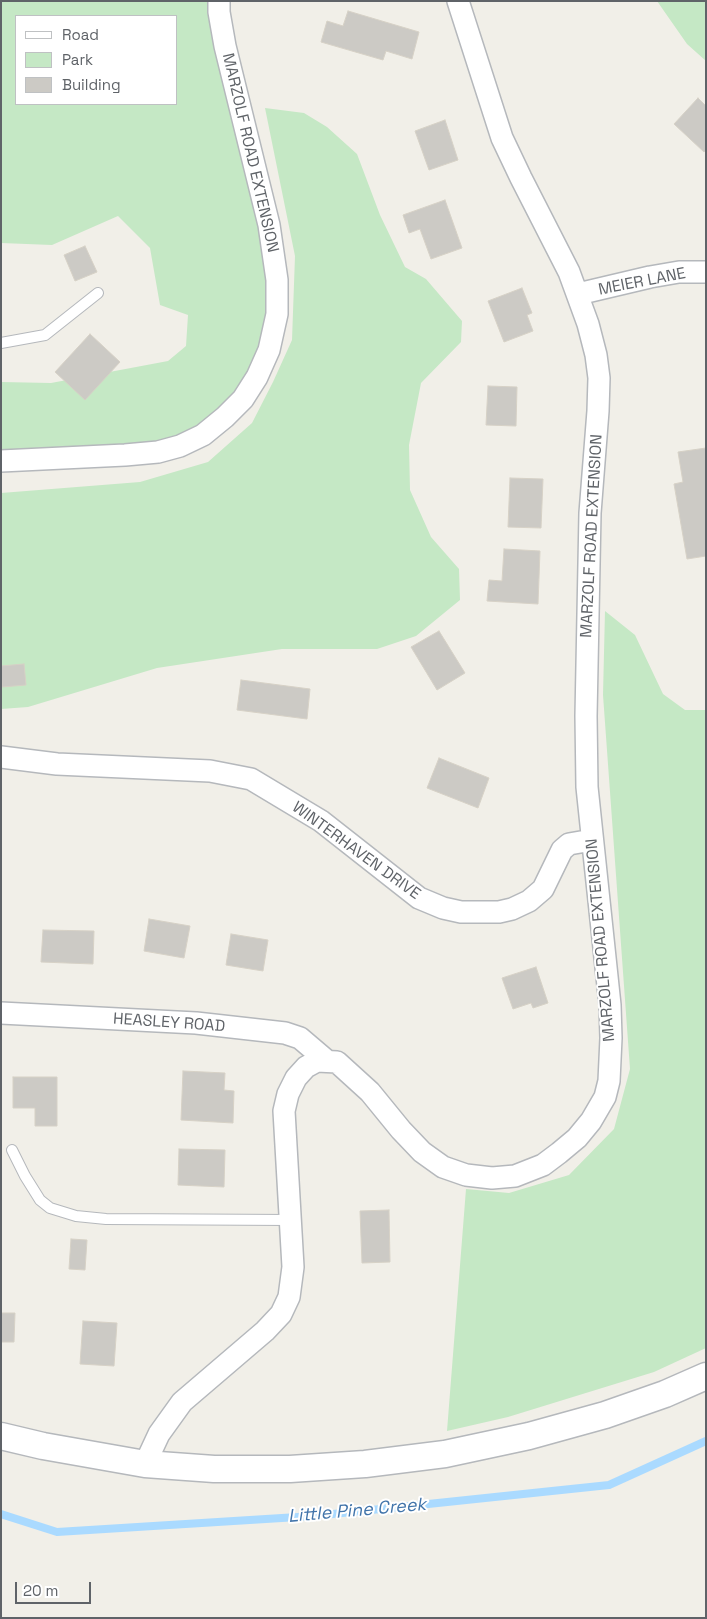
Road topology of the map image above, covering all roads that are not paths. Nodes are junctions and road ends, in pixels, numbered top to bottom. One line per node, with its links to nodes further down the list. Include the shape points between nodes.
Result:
1 (219, 1): 7 (street, MARZOLF ROAD EXTENSION, via 225,46 269,225 277,280 277,314 269,350 257,377 243,399 225,417 203,435 180,446 125,455)
2 (458, 1): 5 (street, MARZOLF ROAD EXTENSION, via 502,138)
3 (706, 272): 5 (street, MEIER LANE, via 679,272)
4 (98, 293): 6 (lane, via 45,335)
5 (578, 294): 9 (street, MARZOLF ROAD EXTENSION, via 596,355 599,378 590,513 586,716)
6 (1, 343)
7 (1, 460)
8 (1, 757): 9 (street, WINTERHAVEN DRIVE, via 57,764 210,771 252,779 321,821 419,898 461,912 499,912 529,901 543,889 562,850 569,844)
9 (592, 840): 11 (street, MARZOLF ROAD EXTENSION, via 612,1038 605,1097 577,1138 543,1165 515,1176 466,1175 443,1167 422,1152 370,1092 337,1062)
10 (1, 1013): 11 (street, HEASLEY ROAD, via 196,1023 285,1033 300,1038)
11 (327, 1061): 13 (street, via 306,1067 296,1078 284,1111)
12 (12, 1150): 13 (lane, via 40,1200 50,1208 76,1216)
13 (291, 1220): 16 (street, via 292,1285 280,1314 266,1331 182,1402 159,1434)
14 (706, 1376): 16 (street, via 605,1415 445,1454 290,1469 214,1469)
15 (1, 1436): 16 (street)
16 (145, 1464)

